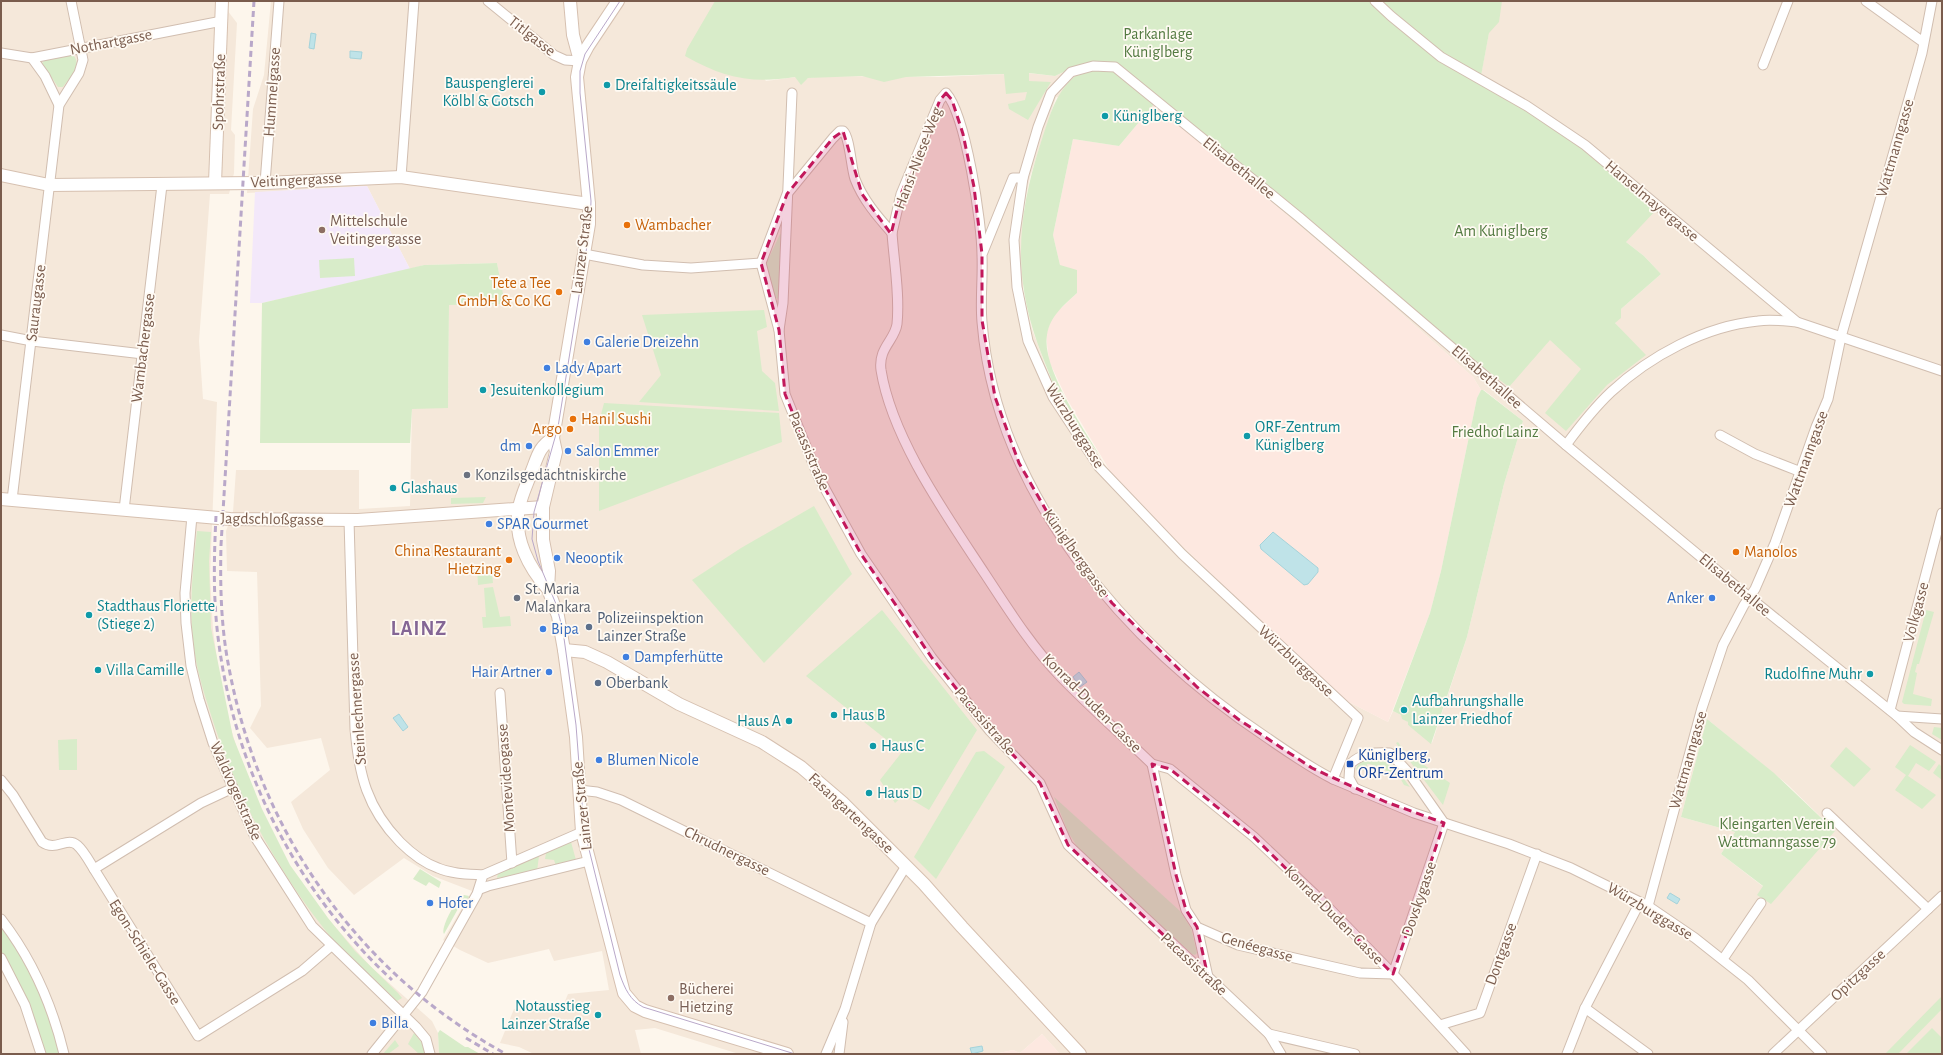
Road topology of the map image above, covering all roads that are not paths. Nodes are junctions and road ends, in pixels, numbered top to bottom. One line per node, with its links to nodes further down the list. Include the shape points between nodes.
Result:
1 (71, 1): 14 (street, Sauraugasse)
2 (222, 1): 12 (main road, Spohrstraße)
3 (279, 1): 26 (street, Hummelgasse)
4 (414, 1): 23 (street)
5 (488, 1): 17 (street, Titlgasse, via 554,55 565,60)
6 (570, 1): 17 (main road, via 573,35)
7 (618, 1): 17 (main road, Lainzer Straße)
8 (1375, 1): 35 (street, Hanselmayergasse, via 1441,57 1527,106 1585,145)
9 (1788, 1): 18 (street)
10 (1866, 1): 13 (street)
11 (1932, 1): 13 (street, Wattmanngasse)
12 (222, 21): 14 (street, Nothartgasse); 25 (main road, Spohrstraße)
13 (1923, 42): 38 (street, Wattmanngasse)
14 (81, 48): 16 (street, Nothartgasse); 21 (street, Sauraugasse, via 81,68)
15 (1, 53): 16 (street, Nothartgasse)
16 (32, 58): 21 (street, via 45,76)
17 (580, 61): 30 (main road, Lainzer Straße, via 577,77 578,94)
18 (1763, 64)
19 (1114, 67): 24 (street, Würzburggasse, via 1093,66 1071,72 1060,82 1051,93); 44 (street, Elisabethallee, via 1299,217)
20 (792, 93): 29 (street, Pacassistraße)
21 (59, 105): 27 (street, Sauraugasse)
22 (1, 175): 27 (main road, Veitingergasse)
23 (401, 177): 26 (main road, Veitingergasse); 30 (main road, Veitingergasse)
24 (1023, 178): 33 (street, via 1013,178); 61 (street, Würzburggasse, via 1014,240 1016,287 1028,341 1053,397 1099,467 1182,554 1358,718)
25 (215, 183): 26 (main road, Veitingergasse); 28 (main road, Veitingergasse)
26 (265, 183)
27 (50, 185): 28 (main road, Veitingergasse); 39 (street, Sauraugasse)
28 (162, 185): 40 (street, Wambachergasse)
29 (787, 194): 31 (street, Hansi-Niese-Weg, via 833,138 840,131 843,132 847,136 852,166 862,194); 34 (street, Pacassistraße); 36 (street, Pacassistraße, via 783,302)
30 (589, 204): 32 (main road, Lainzer Straße)
31 (892, 233): 33 (street, Hansi-Niese-Weg, via 901,194 914,160 940,100 946,93 952,100 963,134 974,187); 60 (street, Konrad-Duden-Gasse, via 897,326 882,353 881,369 887,395 902,436 942,510 1019,626 1060,676)
32 (584, 254): 34 (street, via 643,265 691,268); 43 (main road, Lainzer Straße)
33 (982, 254): 61 (street, Küniglberggasse, via 982,320 986,359 995,397 1019,463 1062,538 1090,578 1112,603 1197,687 1238,719)
34 (761, 263): 36 (street, Pacassistraße)
35 (1798, 322): 38 (street, Hanselmayergasse); 44 (street, via 1757,321 1712,330 1684,343 1633,373 1611,392 1588,415)
36 (779, 330): 89 (street, Pacassistraße, via 785,394 818,476 861,554 932,658 990,730 1040,783 1068,845)
37 (1, 335): 39 (street)
38 (1841, 337): 41 (street, Hanselmayergasse); 45 (street, Wattmanngasse, via 1828,399)
39 (32, 341): 40 (street); 46 (street, Sauraugasse)
40 (143, 354): 49 (street, Wambachergasse)
41 (1942, 371)
42 (1720, 435): 45 (street, via 1755,454)
43 (553, 438): 47 (main road, Lainzer Straße, via 556,452); 48 (main road, Lainzer Straße, via 542,445)
44 (1566, 445): 54 (street, Elisabethallee)
45 (1801, 472): 54 (street, Wattmanngasse, via 1780,531 1755,589)
46 (6, 500): 49 (main road, Jagdschloßgasse)
47 (543, 507): 48 (main road, Jagdschloßgasse); 53 (main road, Lainzer Straße, via 543,540 549,571)
48 (519, 509): 52 (main road, Jagdschloßgasse); 53 (main road, Lainzer Straße, via 519,526 526,557 535,575)
49 (124, 510): 51 (main road, Jagdschloßgasse)
50 (1942, 513): 57 (street, Volkgasse)
51 (192, 516): 52 (main road, Jagdschloßgasse, via 230,519); 63 (street, Waldvogelstraße, via 185,593 191,666 213,743)
52 (349, 520): 75 (street, Steinlechnergasse, via 355,729 358,760 367,793 374,809 386,825 416,856 444,870)
53 (548, 589): 55 (main road, Lainzer Straße, via 558,616)
54 (1749, 597): 57 (street, Elisabethallee); 80 (street, Wattmanngasse, via 1723,645)
55 (564, 650): 65 (main road, Lainzer Straße, via 576,737); 72 (main road, Fasangartengasse, via 580,651 607,662 679,704 780,752 820,782)
56 (500, 693): 71 (street, Montevideogasse)
57 (1893, 713): 58 (street); 59 (street, Elisabethallee, via 1914,732)
58 (1942, 719)
59 (1942, 750)
60 (1152, 764): 84 (street, via 1176,875 1186,910); 88 (street, Konrad-Duden-Gasse, via 1170,769 1254,837 1324,903)
61 (1333, 779): 64 (street)
62 (1, 780): 73 (street, via 42,842 47,846 73,842)
63 (234, 788): 73 (street, via 201,803); 85 (street, Waldvogelstraße, via 255,837 312,926)
64 (1355, 789): 67 (street, Würzburggasse); 67 (street, via 1349,778 1350,764 1355,759 1374,752 1390,753 1409,773)
65 (579, 790): 68 (main road, Lainzer Straße); 83 (street, Chrudnergasse, via 597,792 621,800)
66 (1827, 813): 81 (street)
67 (1444, 824): 69 (street, Würzburggasse); 88 (street, Dovskygasse)
68 (582, 832): 70 (main road, Lainzer Straße); 71 (street)
69 (1537, 854): 80 (street, Würzburggasse); 93 (street, Dontgasse, via 1480,1013)
70 (589, 861): 76 (street); 100 (main road, Lainzer Straße, via 624,993 635,1006)
71 (512, 863): 74 (street)
72 (906, 866): 83 (street); 103 (main road, Fasangartengasse)
73 (94, 869): 85 (street, Egon-Schiele-Gasse, via 198,1036 302,971)
74 (493, 871): 75 (street); 76 (street)
75 (483, 875): 77 (street)
76 (495, 884): 77 (street)
77 (480, 890): 92 (street, via 422,992)
78 (1942, 896): 81 (street, Opitzgasse)
79 (1762, 903): 87 (street)
80 (1644, 904): 87 (street, Würzburggasse); 90 (street, Wattmanngasse)
81 (1928, 909): 94 (street, Opitzgasse)
82 (1, 919): 97 (street, via 30,962 44,991)
83 (871, 923): 91 (street)
84 (1197, 928): 88 (street, Genéegasse, via 1238,945 1360,973); 89 (street)
85 (331, 946): 92 (street, Waldvogelstraße)
86 (1, 958): 96 (street, via 25,1005)
87 (1723, 959): 94 (street, Würzburggasse)
88 (1393, 974): 93 (street, Konrad-Duden-Gasse)
89 (1208, 976): 95 (street, Pacassistraße)
90 (1585, 1008): 107 (street, Wattmanngasse); 108 (street)
91 (845, 1009): 101 (street); 102 (street)
92 (402, 1016): 98 (street); 99 (street, Waldvogelstraße, via 426,1039)
93 (1440, 1025): 106 (street, Konrad-Duden-Gasse)
94 (1800, 1031): 109 (street, Opitzgasse); 110 (street, Würzburggasse)
95 (1269, 1034): 104 (street, Pacassistraße); 105 (street)
96 (41, 1054)
97 (64, 1054)
98 (372, 1054)
99 (430, 1054)
100 (786, 1054)
101 (826, 1054)
102 (839, 1054)
103 (1080, 1054)
104 (1281, 1054)
105 (1355, 1054)
106 (1466, 1054)
107 (1567, 1054)
108 (1648, 1054)
109 (1773, 1054)
110 (1822, 1054)

